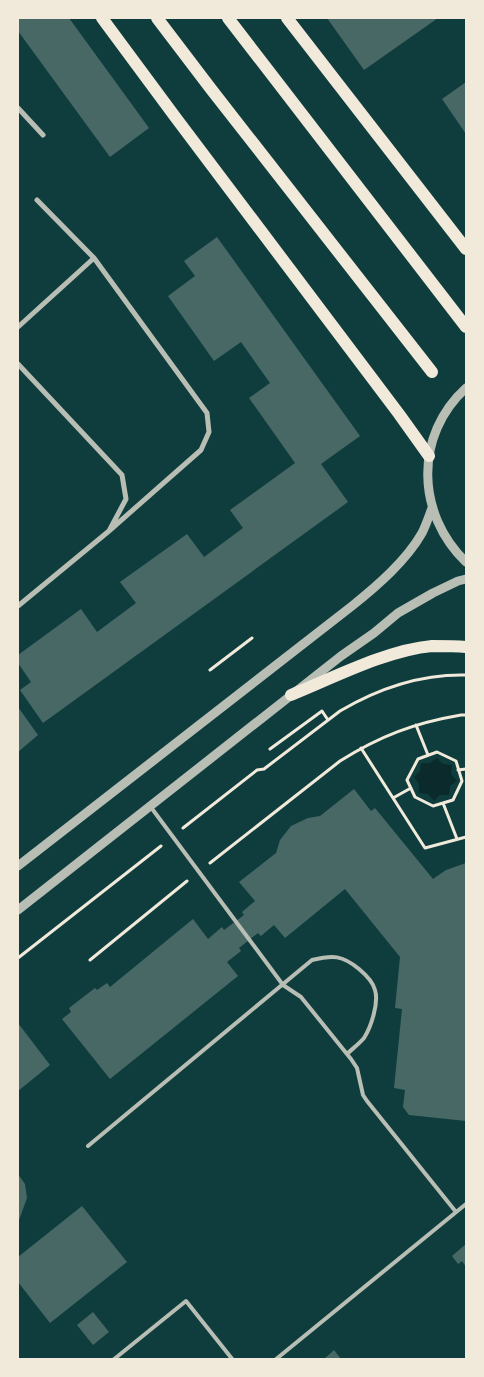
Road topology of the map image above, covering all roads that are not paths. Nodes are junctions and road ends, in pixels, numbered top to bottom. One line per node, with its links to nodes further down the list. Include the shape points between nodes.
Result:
1 (102, 18): 15 (main road)
2 (157, 18): 13 (main road)
3 (228, 18): 10 (main road)
4 (287, 18): 8 (main road)
5 (18, 108): 6 (street)
6 (43, 135)
7 (38, 200): 9 (street)
8 (466, 249)
9 (94, 258): 11 (street); 17 (street, via 207,413 209,432 201,450)
10 (466, 326)
11 (18, 327)
12 (18, 364): 17 (street, via 122,475 126,499)
13 (432, 372)
14 (466, 388): 15 (street, via 439,423)
15 (429, 456): 16 (street, via 427,474)
16 (432, 508): 18 (street, via 447,539); 24 (street, via 422,533 382,581)
17 (109, 531): 20 (street)
18 (466, 562)
19 (466, 579): 22 (street, via 398,613)
20 (18, 606)
21 (466, 647): 22 (main road, via 431,646 407,650 366,663)
22 (291, 695): 23 (street)
23 (150, 806): 25 (street); 26 (lane)
24 (18, 866)
25 (18, 910)
26 (283, 984): 27 (lane, via 301,997); 27 (lane, via 312,960 328,956 339,957 366,975 375,990 376,1006 363,1039); 28 (lane)
27 (347, 1054): 30 (lane, via 357,1068 366,1101)
28 (88, 1146)
29 (466, 1204): 30 (lane)
30 (456, 1212): 33 (lane)
31 (113, 1360): 32 (lane, via 186,1301)
32 (233, 1360)
33 (275, 1360)

